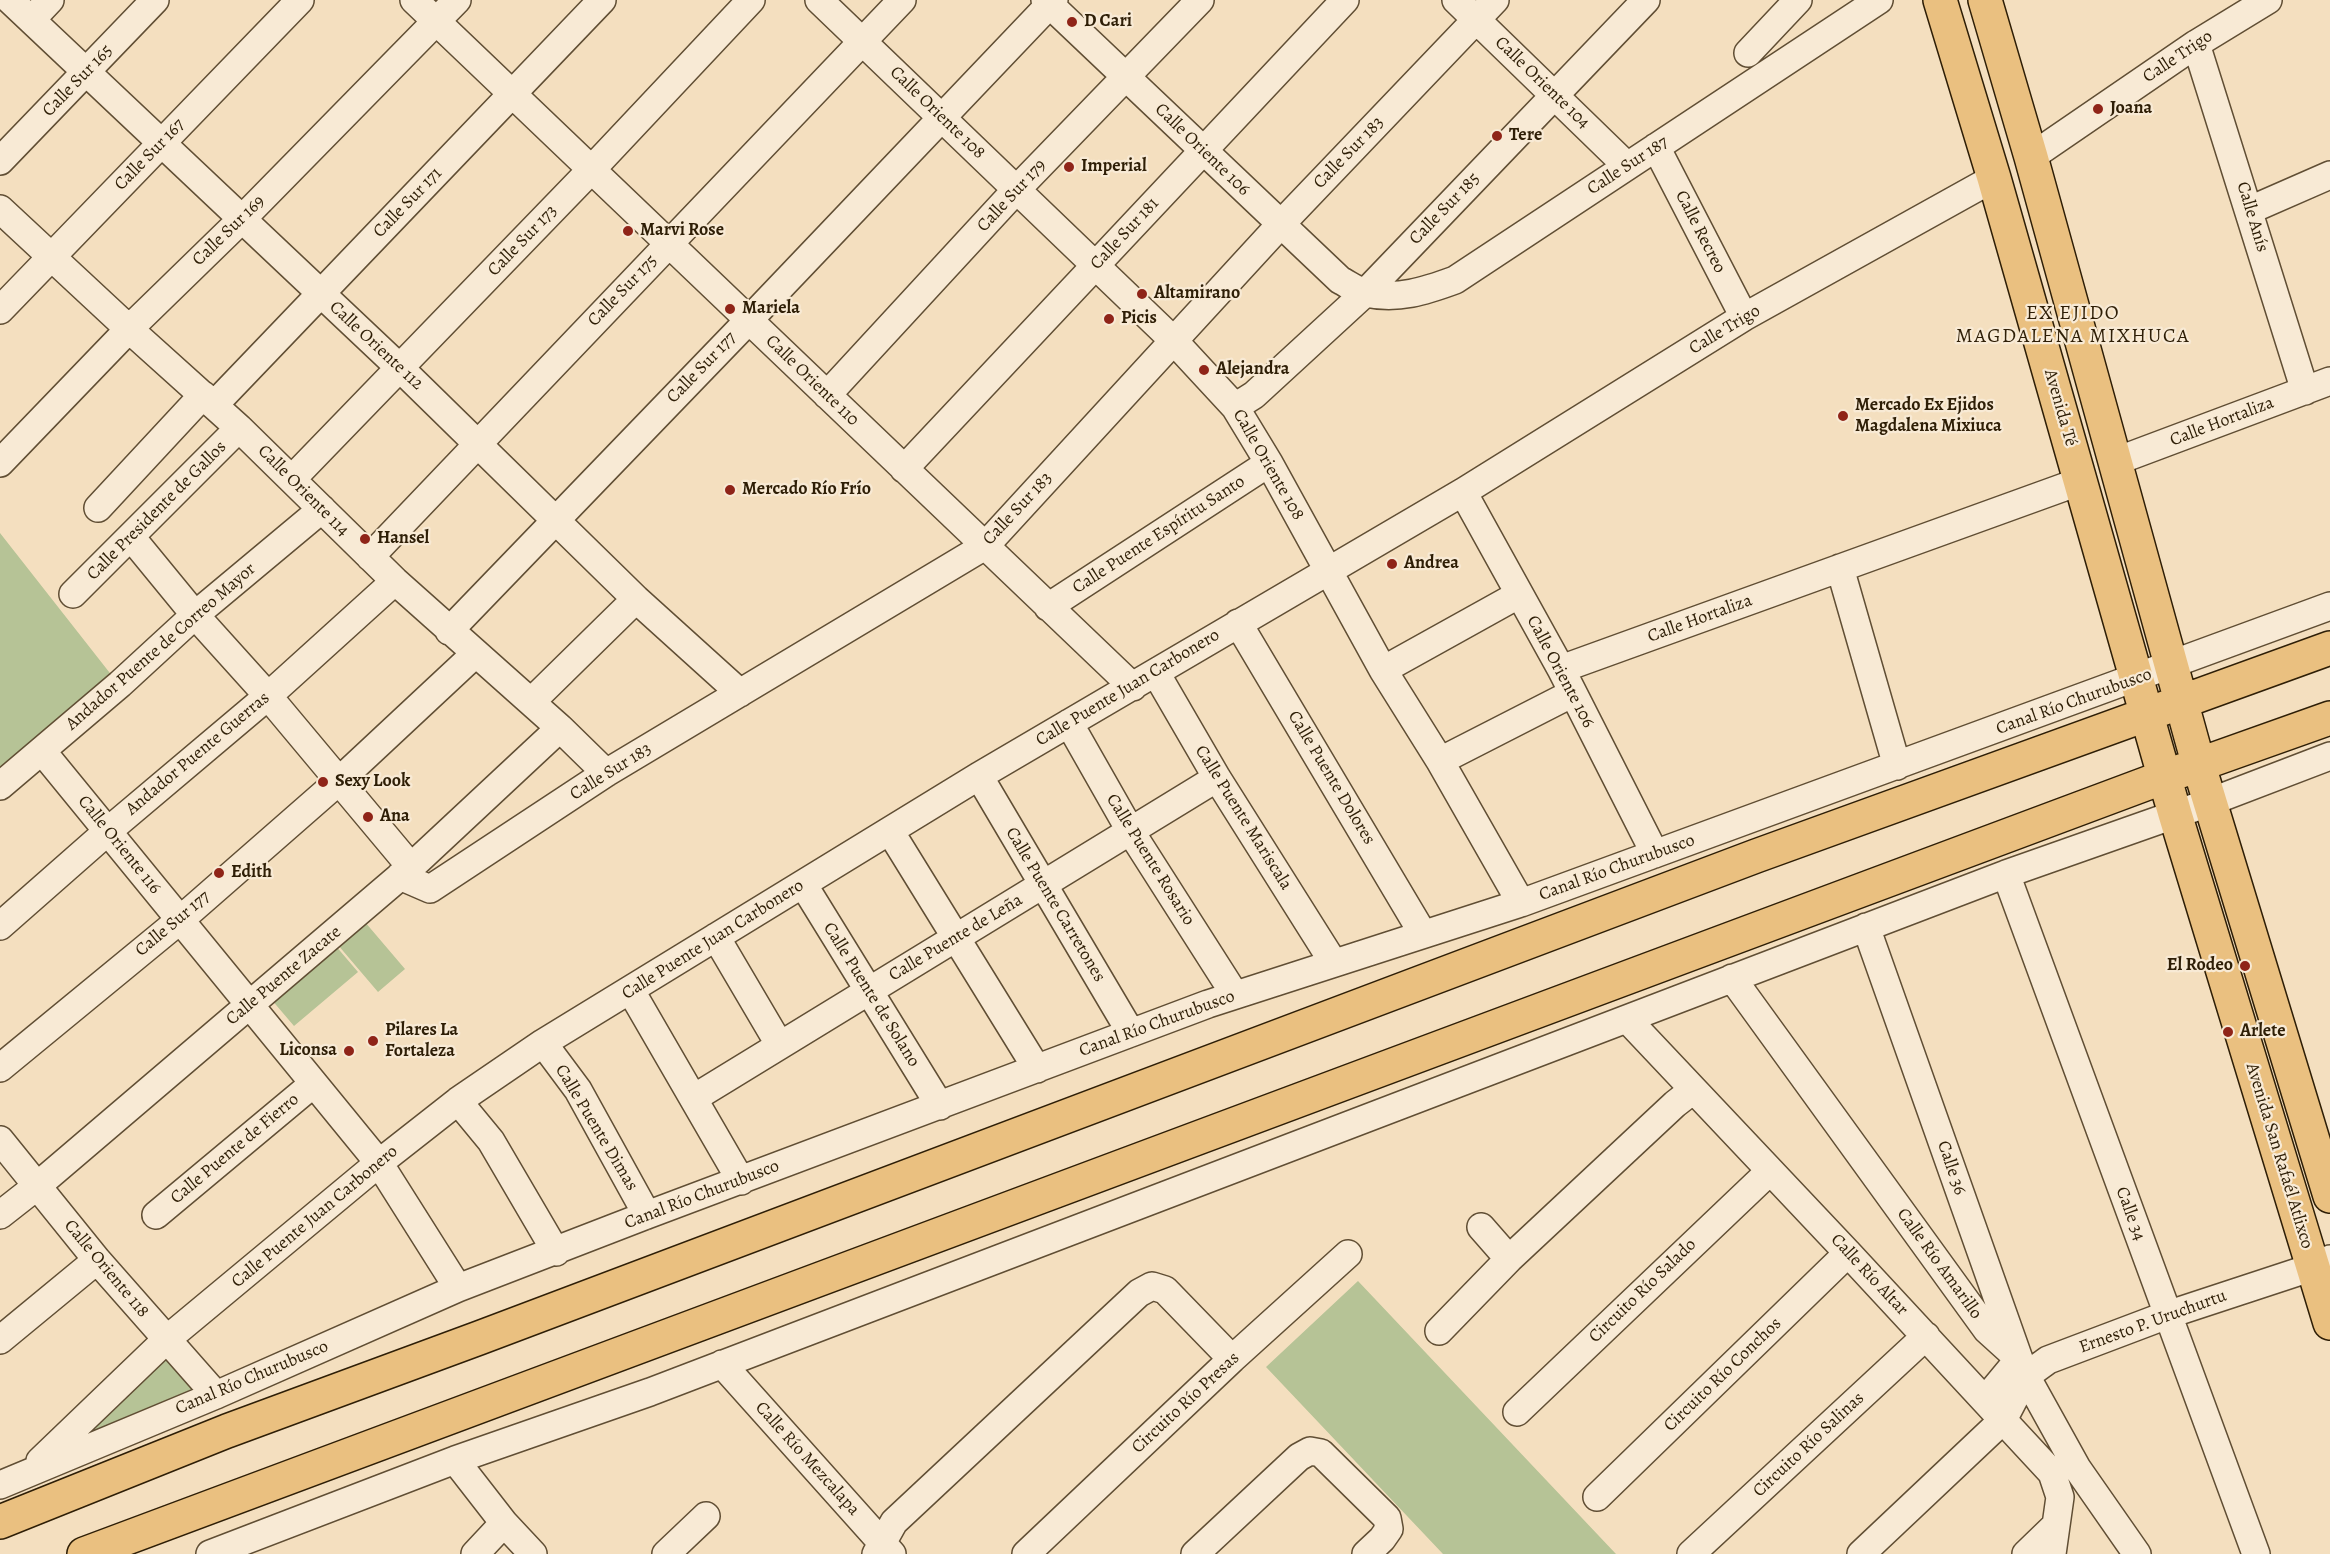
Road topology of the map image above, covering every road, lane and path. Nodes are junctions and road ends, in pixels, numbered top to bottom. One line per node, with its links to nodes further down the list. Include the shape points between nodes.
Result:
1 (10, 0): 21 (street, Calle Oriente 112)
2 (155, 0): 27 (street, Calle Sur 165)
3 (300, 0): 32 (street, Calle Sur 167)
4 (414, 0): 23 (street, Calle Oriente 110)
5 (458, 0): 23 (street, Calle Sur 169)
6 (602, 0): 29 (street, Calle Sur 171)
7 (750, 0): 38 (street, Calle Sur 173)
8 (819, 0): 24 (street, Calle Oriente 108)
9 (902, 0): 24 (street, Calle Sur 175)
10 (1200, 0): 28 (street, Calle Sur 179)
11 (1346, 0): 34 (street, Calle Sur 181)
12 (1456, 0): 22 (street, Calle Oriente 104)
13 (1495, 0): 22 (street, Calle Sur 183)
14 (1646, 0): 30 (street, Calle Sur 185)
15 (1798, 0): 26 (street)
16 (1940, 0): 40 (main road, Avenida Té)
17 (1985, 0): 35 (main road, Avenida Té)
18 (2268, 0): 25 (street, Calle Trigo)
19 (1050, 1): 28 (street, Calle Oriente 106); 31 (street, Calle Sur 177)
20 (1868, 3): 33 (street, Calle Sur 187)
21 (41, 9): 27 (street, Calle Oriente 112)
22 (1477, 19): 30 (street, Calle Oriente 104); 45 (street, Calle Sur 183)
23 (438, 21): 29 (street, Calle Oriente 110); 44 (street, Calle Sur 169)
24 (863, 41): 31 (street, Calle Oriente 108); 46 (street, Calle Sur 175)
25 (2196, 44): 35 (street, Calle Trigo); 43 (street, Calle Anís)
26 (1748, 53)
27 (87, 72): 32 (street, Calle Oriente 112); 36 (street, Calle Sur 165)
28 (1126, 78): 34 (street, Calle Oriente 106); 41 (street, Calle Sur 179)
29 (513, 93): 38 (street, Calle Oriente 110); 50 (street, Calle Sur 171)
30 (1554, 95): 37 (street, Calle Oriente 104); 49 (street, Calle Sur 185)
31 (940, 117): 41 (street, Calle Oriente 108); 53 (street, Calle Sur 177)
32 (161, 143): 44 (street, Calle Oriente 112); 47 (street, Calle Sur 167)
33 (1656, 147): 37 (street, Calle Sur 187); 52 (street, Calle Recreo)
34 (1203, 150): 45 (street, Calle Oriente 106); 48 (street, Calle Sur 181)
35 (2031, 157): 63 (main road, Avenida Té)
36 (0, 161)
37 (1627, 166): 49 (street, Calle Sur 187, via 1455,280 1416,294)
38 (592, 170): 46 (street, Calle Oriente 110); 56 (street, Calle Sur 173)
39 (2330, 175): 43 (street)
40 (1994, 178): 52 (street, Calle Trigo); 68 (main road, Avenida Té)
41 (1017, 189): 48 (street, Calle Oriente 108); 58 (street, Calle Sur 179)
42 (0, 209): 47 (street, Calle Oriente 114)
43 (2250, 210): 57 (street, Calle Anís)
44 (242, 219): 50 (street, Calle Oriente 112); 54 (street, Calle Sur 169)
45 (1281, 225): 49 (street, Calle Oriente 106, via 1340,280); 55 (street, Calle Sur 183)
46 (669, 243): 53 (street, Calle Oriente 110); 62 (street, Calle Sur 175)
47 (51, 257): 51 (street, Calle Sur 167); 54 (street, Calle Oriente 114)
48 (1096, 265): 55 (street, Calle Oriente 108); 66 (street, Calle Sur 181)
49 (1365, 293): 60 (street, Calle Sur 185, via 1254,395)
50 (321, 295): 56 (street, Calle Oriente 112); 59 (street, Calle Sur 171)
51 (0, 310)
52 (1744, 317): 69 (street, Calle Trigo)
53 (749, 320): 58 (street, Calle Oriente 110); 72 (street, Calle Sur 177)
54 (129, 329): 59 (street, Calle Oriente 114); 64 (street, Calle Sur 169)
55 (1173, 340): 60 (street, Calle Oriente 108); 74 (street, Calle Sur 183)
56 (401, 369): 62 (street, Calle Oriente 112); 67 (street, Calle Sur 173)
57 (2318, 386): 63 (street, Calle Hortaliza)
58 (827, 395): 66 (street, Calle Oriente 110)
59 (209, 400): 61 (street, Calle Oriente 114); 70 (street, Calle Sur 171)
60 (1235, 406): 65 (street, Calle Oriente 108)
61 (240, 428): 67 (street, Calle Oriente 114); 73 (street, Calle Presidente de Gallos)
62 (477, 443): 72 (street, Calle Oriente 112); 75 (street, Calle Sur 175)
63 (2114, 462): 89 (main road, Avenida Té)
64 (0, 463)
65 (1269, 463): 77 (street, Calle Oriente 108); 83 (street, Calle Puente Espíritu Santo)
66 (904, 469): 74 (street, Calle Oriente 110)
67 (292, 479): 71 (street, Calle Oriente 114)
68 (2081, 481): 76 (street, Calle Hortaliza); 93 (main road, Avenida Té)
69 (1462, 492): 77 (street, Calle Puente Juan Carbonero); 80 (street, Calle Oriente 106)
70 (98, 508)
71 (322, 509): 75 (street, Calle Oriente 114); 84 (street, Andador Puente de Correo Mayor)
72 (557, 519): 81 (street, Calle Oriente 112); 86 (street, Calle Sur 177)
73 (131, 537): 79 (street, Calle Presidente de Gallos); 84 (street)
74 (985, 546): 83 (street, Calle Oriente 110); 95 (street, Calle Sur 183)
75 (370, 557): 78 (street, Calle Oriente 114)
76 (1840, 568): 90 (street, Calle Hortaliza); 107 (street)
77 (1327, 570): 85 (street, Calle Puente Juan Carbonero); 91 (street, Calle Oriente 108)
78 (395, 580): 86 (street, Calle Oriente 114); 97 (street, Andador Puente Guerras)
79 (73, 594)
80 (1518, 595): 90 (street, Calle Oriente 106); 91 (street)
81 (636, 599): 95 (street, Calle Oriente 112); 98 (street)
82 (2330, 606): 89 (street, Canal Río Churubusco)
83 (1048, 607): 94 (street, Calle Oriente 110)
84 (195, 615): 97 (street); 104 (street, Andador Puente de Correo Mayor)
85 (1238, 623): 92 (street, Calle Puente Juan Carbonero); 129 (street, Calle Puente Dolores)
86 (449, 631): 88 (street, Calle Oriente 114)
87 (2330, 648): 99 (main road, Canal Río Churubusco)
88 (475, 654): 98 (street, Calle Oriente 114); 113 (street, Calle Sur 177)
89 (2173, 665): 93 (street, Canal Río Churubusco); 99 (main road, Avenida San Rafaél Atlixco)
90 (1561, 669): 96 (street, Calle Oriente 106)
91 (1383, 670): 106 (street, Calle Oriente 108)
92 (1156, 673): 94 (street, Calle Puente Juan Carbonero); 112 (street, Calle Puente Mariscala)
93 (2135, 679): 100 (main road, Avenida San Rafaél Atlixco); 107 (street, Canal Río Churubusco)
94 (1133, 687): 102 (street, Calle Puente Juan Carbonero)
95 (740, 693): 109 (street, Calle Sur 183)
96 (1573, 693): 106 (street); 120 (street, Calle Oriente 106)
97 (268, 696): 113 (street); 117 (street, Andador Puente Guerras)
98 (531, 702): 103 (street, Calle Oriente 114)
99 (2182, 703): 100 (main road, Canal Río Churubusco); 108 (main road, Avenida San Rafaél Atlixco)
100 (2147, 715): 111 (main road, Avenida San Rafaél Atlixco); 183 (main road, Canal Río Churubusco, via 1745,860 227,1431)
101 (2330, 717): 108 (main road)
102 (1069, 723): 110 (street, Calle Puente Juan Carbonero); 119 (street, Calle Puente Rosario)
103 (560, 728): 109 (street, Calle Oriente 114); 121 (street, Calle Puente Zacate)
104 (42, 751): 114 (street, Andador Puente de Correo Mayor); 117 (street, Calle Oriente 116)
105 (2330, 756): 115 (street)
106 (1440, 761): 125 (street, Calle Oriente 108)
107 (1897, 766): 120 (street, Canal Río Churubusco)
108 (2199, 766): 111 (main road); 115 (main road, Avenida San Rafaél Atlixco)
109 (606, 773): 121 (street, Calle Sur 183, via 430,889)
110 (979, 776): 118 (street, Calle Puente Juan Carbonero); 124 (street, Calle Puente Carretones)
111 (2164, 777): 116 (main road, Avenida San Rafaél Atlixco); 187 (main road)
112 (1217, 778): 119 (street, Calle Puente de Leña); 132 (street, Calle Puente Mariscala)
113 (340, 780): 121 (street); 126 (street, Calle Sur 177)
114 (0, 786)
115 (2211, 802): 116 (street); 154 (main road, Avenida San Rafaél Atlixco)
116 (2175, 814): 122 (street); 164 (main road, Avenida San Rafaél Atlixco)
117 (108, 831): 126 (street, Calle Oriente 116); 127 (street, Andador Puente Guerras)
118 (890, 831): 123 (street, Calle Puente Juan Carbonero); 131 (street)
119 (1131, 832): 124 (street, Calle Puente de Leña); 136 (street, Calle Puente Rosario)
120 (1655, 855): 125 (street, Canal Río Churubusco)
121 (406, 872): 137 (street, Calle Puente Zacate)
122 (2006, 874): 128 (street); 166 (street, Calle 34)
123 (803, 884): 130 (street, Calle Puente Juan Carbonero); 135 (street, Calle Puente de Solano)
124 (1044, 884): 131 (street, Calle Puente de Leña); 139 (street, Calle Puente Carretones)
125 (1521, 903): 129 (street, Canal Río Churubusco)
126 (180, 920): 137 (street, Calle Oriente 116); 142 (street, Calle Sur 177)
127 (0, 926)
128 (1866, 927): 133 (street); 174 (street, Calle 36)
129 (1423, 934): 132 (street, Canal Río Churubusco)
130 (716, 937): 134 (street, Calle Puente Juan Carbonero); 141 (street)
131 (957, 938): 135 (street, Calle Puente de Leña); 143 (street)
132 (1333, 962): 136 (street, Canal Río Churubusco)
133 (1732, 978): 138 (street); 174 (street, Calle Río Amarillo, via 1987,1330)
134 (631, 991): 140 (street, Calle Puente Juan Carbonero); 146 (street)
135 (868, 991): 141 (street, Calle Puente de Leña); 148 (street, Calle Puente de Solano)
136 (1235, 995): 139 (street, Canal Río Churubusco)
137 (249, 1005): 144 (street, Calle Oriente 116); 153 (street, Calle Puente Zacate)
138 (1627, 1019): 145 (street, Calle Río Altar); 173 (street)
139 (1131, 1034): 143 (street, Canal Río Churubusco)
140 (543, 1043): 147 (street, Calle Puente Juan Carbonero); 157 (street, Calle Puente Dimas, via 578,1090)
141 (779, 1044): 146 (street, Calle Puente de Leña)
142 (0, 1068)
143 (1037, 1069): 148 (street, Canal Río Churubusco)
144 (313, 1084): 150 (street, Calle Oriente 116); 156 (street, Calle Puente de Fierro)
145 (1693, 1090): 151 (street, Calle Río Altar); 162 (street)
146 (694, 1098): 152 (street)
147 (458, 1101): 150 (street, Calle Puente Juan Carbonero); 159 (street, via 491,1141)
148 (940, 1106): 152 (street, Canal Río Churubusco)
149 (0, 1140): 153 (street, Calle Oriente 118)
150 (379, 1163): 165 (street, Calle Oriente 116); 171 (street, Calle Puente Juan Carbonero)
151 (1770, 1171): 160 (street, Calle Río Altar); 177 (street, Circuito Río Salado)
152 (741, 1180): 157 (street, Canal Río Churubusco)
153 (37, 1186): 155 (street, Calle Puente Zacate); 163 (street, Calle Oriente 118)
154 (2330, 1196)
155 (0, 1215)
156 (156, 1215)
157 (647, 1215): 159 (street, Canal Río Churubusco)
158 (1481, 1227): 162 (street)
159 (556, 1252): 165 (street, Canal Río Churubusco)
160 (1848, 1253): 169 (street, Calle Río Altar); 181 (street, Circuito Río Conchos)
161 (1348, 1254): 172 (street, Circuito Río Presas)
162 (1509, 1259): 168 (street)
163 (97, 1260): 170 (street); 171 (street, Calle Oriente 118)
164 (2321, 1263): 166 (street, Ernesto P. Uruchurtu); 167 (main road, Avenida San Rafaél Atlixco)
165 (458, 1288): 175 (street, Canal Río Churubusco)
166 (2167, 1315): 174 (street, Ernesto P. Uruchurtu); 200 (street, Calle 34)
167 (2330, 1323)
168 (1439, 1331)
169 (1926, 1336): 176 (street, Calle Río Altar); 195 (street, Circuito Río Salinas)
170 (0, 1340)
171 (166, 1340): 175 (street, Calle Oriente 118); 179 (street, Calle Puente Juan Carbonero)
172 (1232, 1359): 186 (street, via 1165,1290 1152,1286 1139,1293 894,1522); 192 (street, Circuito Río Presas)
173 (722, 1365): 178 (street); 186 (street, Calle Río Mezcalapa)
174 (2022, 1367): 176 (street); 199 (street, Calle Río Amarillo, via 2077,1468)
175 (216, 1395): 179 (street, Canal Río Churubusco)
176 (1994, 1410): 185 (street, Calle Río Altar, via 2052,1473 2060,1497); 196 (street)
177 (1517, 1412)
178 (455, 1460): 184 (street); 188 (street)
179 (26, 1475): 180 (street, Canal Río Churubusco)
180 (0, 1484)
181 (1597, 1497)
182 (706, 1516): 191 (street)
183 (0, 1522)
184 (504, 1523): 189 (street); 190 (street)
185 (2056, 1525): 197 (street); 198 (street, Calle Río Altar)
186 (883, 1550)
187 (84, 1554)
188 (210, 1554)
189 (475, 1554)
190 (533, 1554)
191 (666, 1554)
192 (1026, 1554)
193 (1195, 1554): 194 (street, via 1310,1451 1321,1453 1387,1518 1389,1529)
194 (1366, 1554)
195 (1691, 1554)
196 (1861, 1554)
197 (2026, 1554)
198 (2052, 1554)
199 (2137, 1554)
200 (2256, 1554)

